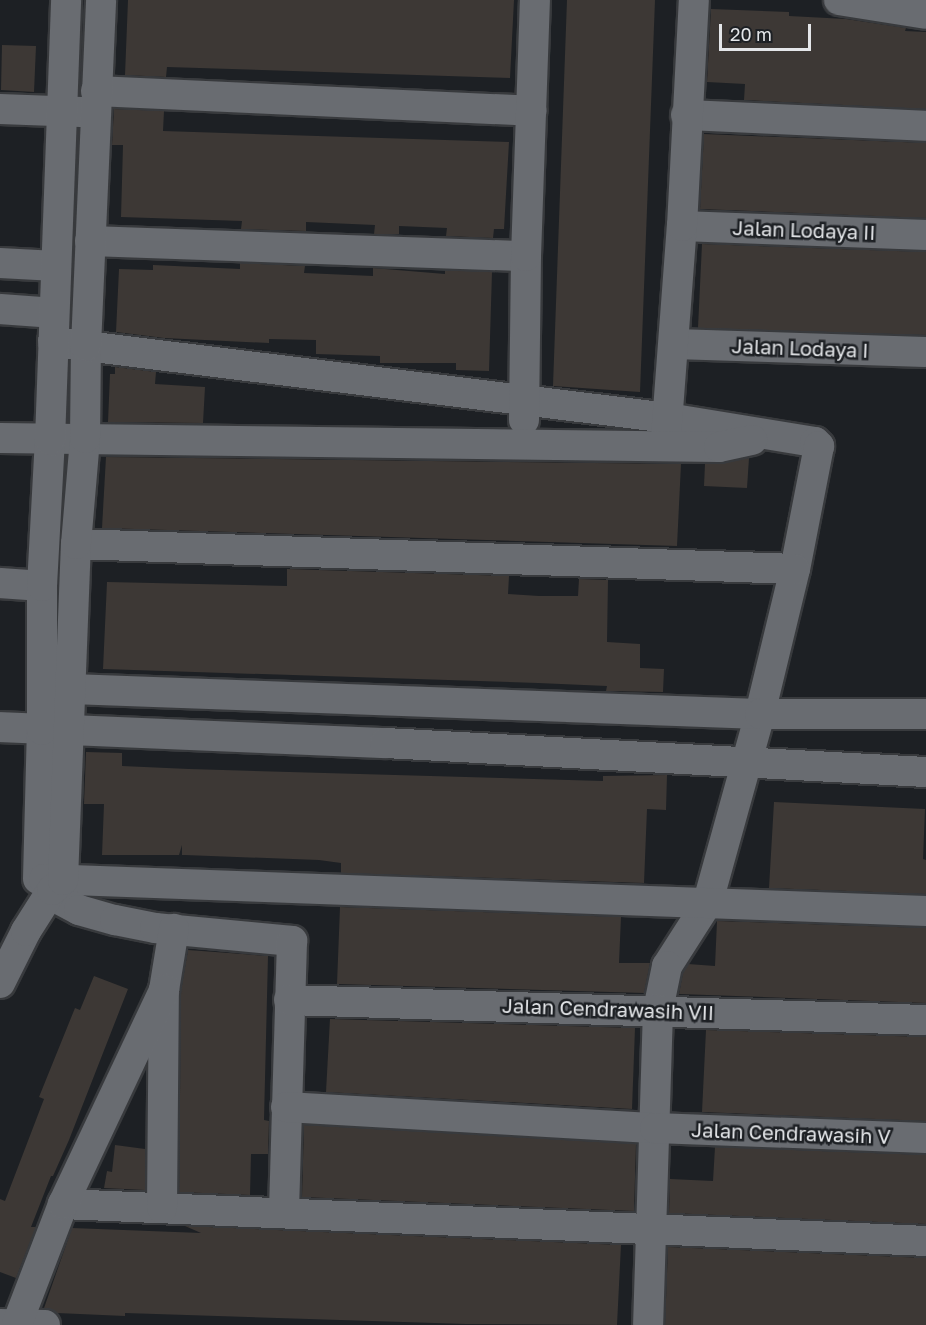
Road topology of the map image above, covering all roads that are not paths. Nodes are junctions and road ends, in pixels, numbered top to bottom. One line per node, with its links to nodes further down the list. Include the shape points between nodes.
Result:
1 (66, 0): 9 (street)
2 (101, 0): 7 (street)
3 (535, 0): 10 (street)
4 (694, 0): 11 (street)
5 (839, 0): 6 (street)
6 (926, 14)
7 (95, 101): 9 (street); 10 (street); 15 (street)
8 (0, 109): 9 (street)
9 (62, 111): 18 (street)
10 (532, 111): 16 (street)
11 (686, 115): 12 (street); 13 (street)
12 (926, 126)
13 (682, 226): 14 (street, Jalan Lodaya II); 22 (street)
14 (926, 235)
15 (90, 242): 16 (street); 23 (street)
16 (526, 256): 25 (street)
17 (0, 263): 18 (street)
18 (56, 266): 20 (street)
19 (0, 309): 20 (street)
20 (54, 313): 21 (street)
21 (53, 342): 23 (street); 29 (street)
22 (674, 344): 24 (street, Jalan Lodaya I); 26 (street)
23 (86, 346): 25 (street); 28 (street)
24 (926, 352)
25 (524, 401): 26 (street); 30 (street)
26 (667, 432): 30 (street); 32 (street, via 759,434 815,442 819,446)
27 (0, 438): 29 (street)
28 (85, 438): 29 (street); 30 (street); 31 (street)
29 (50, 440): 34 (street)
30 (525, 444)
31 (76, 544): 32 (street); 35 (street)
32 (795, 569): 37 (street)
33 (0, 584): 34 (street)
34 (42, 586): 40 (street)
35 (70, 689): 36 (street); 40 (street)
36 (387, 700): 37 (street); 41 (street)
37 (759, 714): 38 (street); 42 (street)
38 (926, 714)
39 (0, 727): 40 (street)
40 (56, 729): 41 (street); 44 (street)
41 (385, 743): 42 (street)
42 (744, 762): 43 (street); 45 (street)
43 (926, 772)
44 (51, 886): 45 (street); 47 (street, via 90,914); 48 (street)
45 (708, 903): 46 (street); 51 (street, via 667,966)
46 (926, 911)
47 (174, 929): 49 (street); 50 (street, via 292,941)
48 (0, 983)
49 (164, 990): 56 (street); 57 (street)
50 (290, 999): 51 (street, Jalan Cendrawasih VII); 53 (street)
51 (658, 1010): 52 (street, Jalan Cendrawasih VII); 54 (street)
52 (926, 1020)
53 (286, 1107): 54 (street, Jalan Cendrawasih V); 58 (street)
54 (655, 1128): 55 (street, Jalan Cendrawasih V); 59 (street)
55 (926, 1138)
56 (63, 1204): 57 (street); 61 (street)
57 (162, 1208): 58 (street)
58 (284, 1213): 59 (street)
59 (650, 1229): 60 (street); 62 (street)
60 (926, 1241)
61 (20, 1324)
62 (648, 1325)

